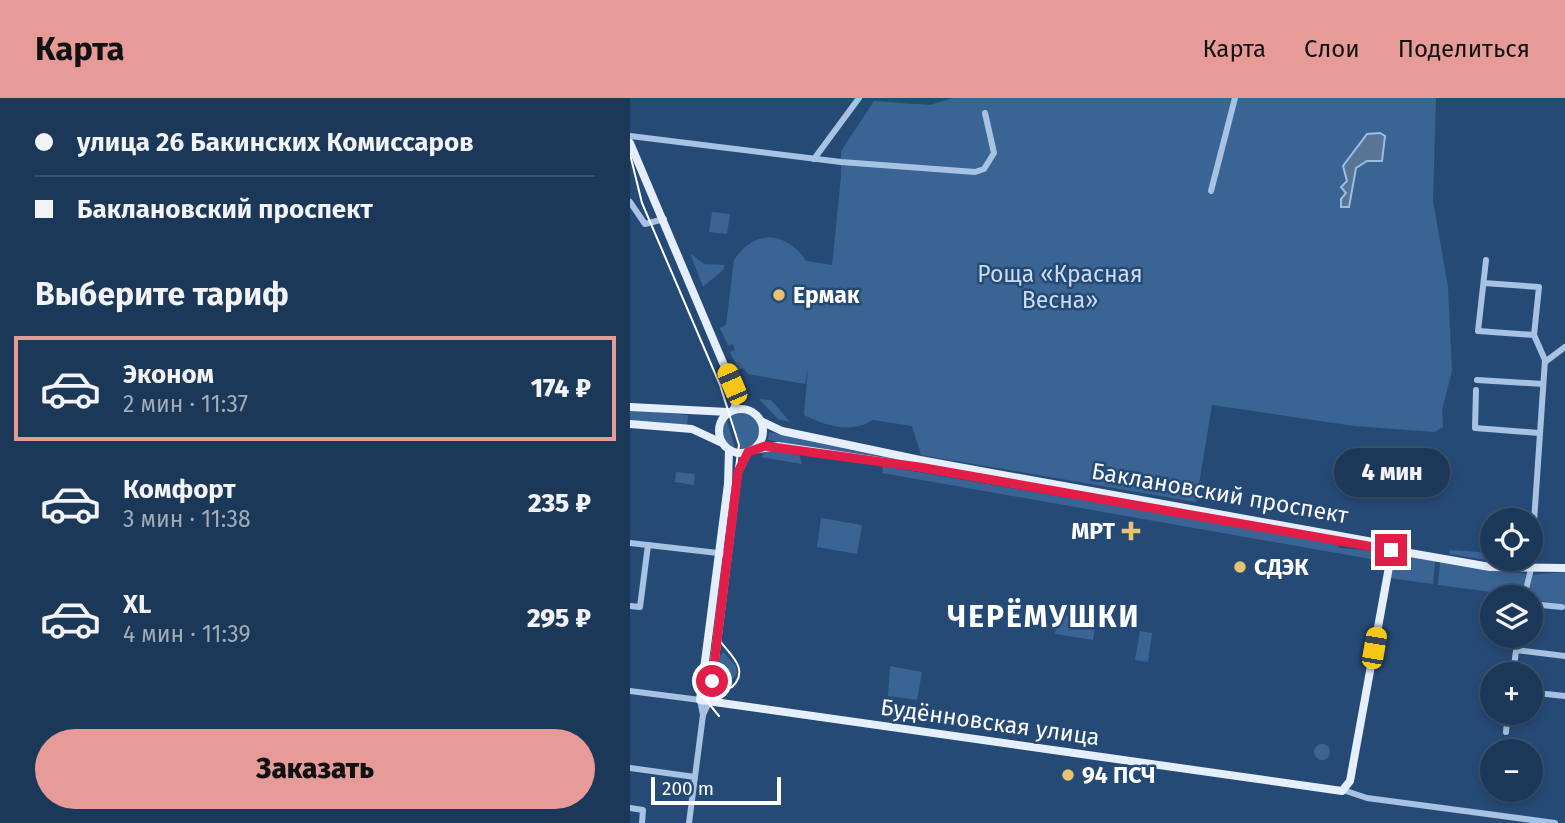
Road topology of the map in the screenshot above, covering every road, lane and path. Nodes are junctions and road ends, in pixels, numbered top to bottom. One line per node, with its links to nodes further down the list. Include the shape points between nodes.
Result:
1 (859, 98): 6 (street)
2 (1235, 98): 7 (street)
3 (985, 113): 6 (street, via 994,153 984,169 975,172 840,165)
4 (630, 136): 6 (street)
5 (630, 143): 9 (main road)
6 (814, 159)
7 (1211, 191)
8 (630, 202): 9 (street, via 645,224)
9 (664, 219): 16 (main road)
10 (1486, 260): 11 (street)
11 (1484, 283): 12 (street, via 1539,287); 12 (street, via 1478,331)
12 (1534, 335): 14 (street)
13 (1565, 347): 14 (street)
14 (1545, 362): 17 (street)
15 (1477, 380): 17 (street)
16 (732, 384): 20 (main road, via 737,398); 21 (main road)
17 (1543, 384): 23 (street)
18 (1476, 390): 23 (street, via 1475,428)
19 (630, 407): 20 (main road, via 707,414)
20 (733, 411): 21 (main road, via 746,410); 24 (main road, via 720,426)
21 (759, 418): 26 (main road, via 761,441); 27 (main road, Баклановский проспект, via 782,431)
22 (630, 424): 24 (main road, via 692,429)
23 (1539, 433): 29 (street)
24 (722, 443): 25 (main road)
25 (729, 450): 26 (main road); 33 (main road)
26 (750, 451): 28 (main road, Баклановский проспект, via 778,446); 33 (main road, via 738,472)
27 (910, 456): 28 (street); 32 (main road, Баклановский проспект)
28 (909, 466): 32 (main road, Баклановский проспект)
29 (1535, 508)
30 (630, 543): 31 (street)
31 (648, 545): 33 (street); 38 (street, via 640,607)
32 (1392, 547): 34 (main road, Баклановский проспект); 53 (main road, via 1350,781)
33 (723, 553): 46 (main road); 47 (main road)
34 (1480, 565)
35 (1543, 567): 36 (main road, Баклановский проспект)
36 (1565, 567)
37 (1543, 605): 39 (street)
38 (630, 606)
39 (1562, 607)
40 (1516, 650): 41 (street); 42 (street)
41 (1565, 656)
42 (1514, 662)
43 (630, 691): 47 (street, Будённовская улица)
44 (1546, 694): 45 (street)
45 (1565, 696)
46 (710, 700): 47 (main road, Будённовская улица); 48 (street); 53 (main road, Будённовская улица)
47 (700, 701): 48 (street)
48 (703, 715): 52 (street)
49 (1507, 725): 50 (street)
50 (1506, 732)
51 (630, 768): 52 (street)
52 (695, 776): 56 (street)
53 (1343, 790): 57 (street, Будённовская улица, via 1367,798)
54 (630, 808): 55 (street, via 643,810)
55 (642, 823)
56 (689, 823)
57 (1555, 823)

